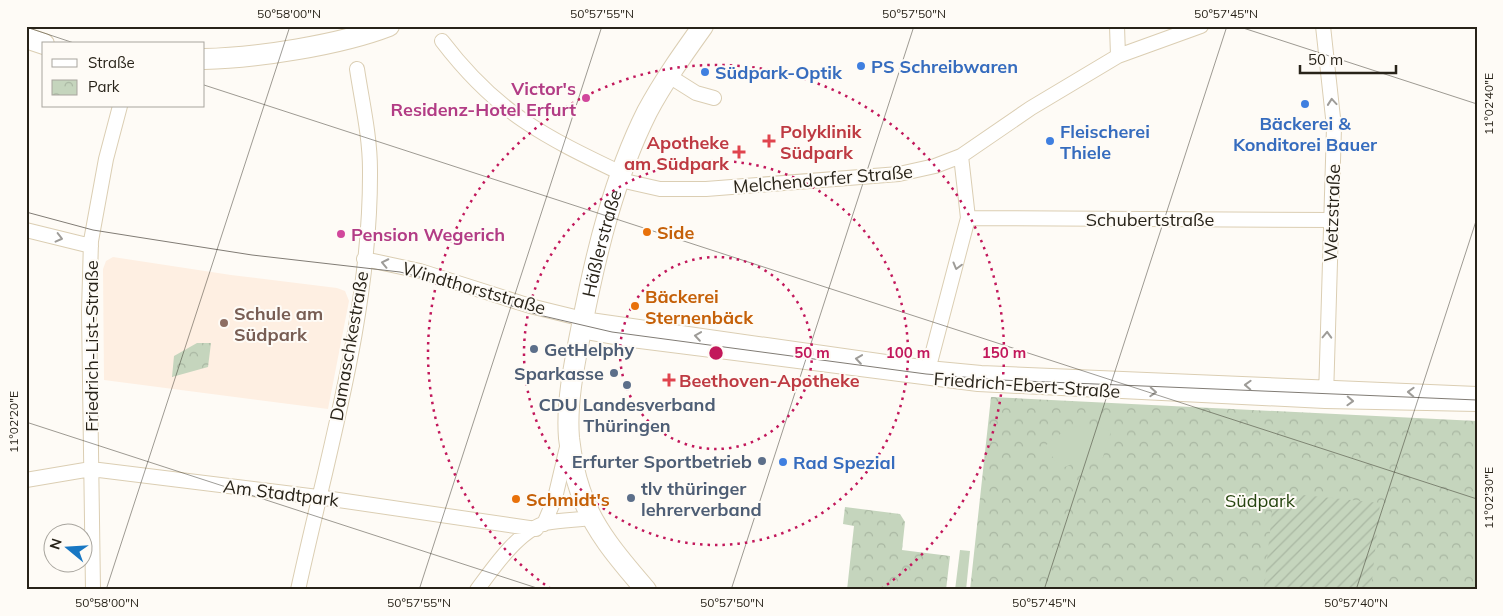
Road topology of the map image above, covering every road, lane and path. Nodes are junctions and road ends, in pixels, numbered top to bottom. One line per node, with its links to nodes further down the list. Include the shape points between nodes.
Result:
1 (388, 26): 10 (street, via 286,50)
2 (703, 26): 12 (street, Häßlerstraße)
3 (1117, 26): 9 (street)
4 (1201, 26): 9 (street, Melchendorfer Straße)
5 (1323, 26): 18 (street, Wetzstraße, one-way to 5, via 1334,127)
6 (26, 38): 8 (street)
7 (442, 41): 16 (street, Melchendorfer Straße, via 466,72 521,121)
8 (42, 43)
9 (1118, 56): 15 (street, Melchendorfer Straße, via 1031,108)
10 (205, 60)
11 (357, 69): 21 (street, Damaschkestraße, via 370,167)
12 (669, 76): 13 (street, via 696,93); 16 (street, Häßlerstraße, via 641,125)
13 (714, 98)
14 (119, 108): 20 (street, Friedrich-List-Straße, via 106,158)
15 (961, 156): 16 (street, Melchendorfer Straße, via 899,174 706,189 660,189); 17 (street)
16 (622, 177): 22 (street, Häßlerstraße, via 598,250)
17 (968, 218): 18 (street, Schubertstraße); 23 (street, one-way to 23)
18 (1332, 220): 24 (street, Wetzstraße, one-way to 18)
19 (26, 230): 20 (street, one-way to 20)
20 (91, 246): 28 (street, Friedrich-List-Straße)
21 (364, 259): 22 (street, Windthorststraße, one-way to 21, via 420,271); 30 (street, Damaschkestraße, via 353,340)
22 (582, 325): 23 (street, Friedrich-Ebert-Straße, via 632,340); 27 (street, Häßlerstraße, via 571,394)
23 (926, 373): 24 (street, Friedrich-Ebert-Straße, via 981,373)
24 (1326, 394): 25 (street, Friedrich-Ebert-Straße, one-way to 24); 26 (street, Friedrich-Ebert-Straße, one-way to 26)
25 (1477, 394)
26 (1477, 404)
27 (569, 436): 31 (street, Häßlerstraße, via 580,490); 32 (street, via 555,498)
28 (91, 469): 29 (street, Am Stadtpark); 30 (street, Am Stadtpark); 33 (street, Friedrich-List-Straße)
29 (26, 480)
30 (318, 497): 32 (street, Am Stadtpark); 34 (street, Damaschkestraße)
31 (592, 518): 32 (street); 36 (street, Häßlerstraße)
32 (540, 526): 35 (street, via 508,551)
33 (93, 590)
34 (298, 590)
35 (477, 590)
36 (646, 590)

